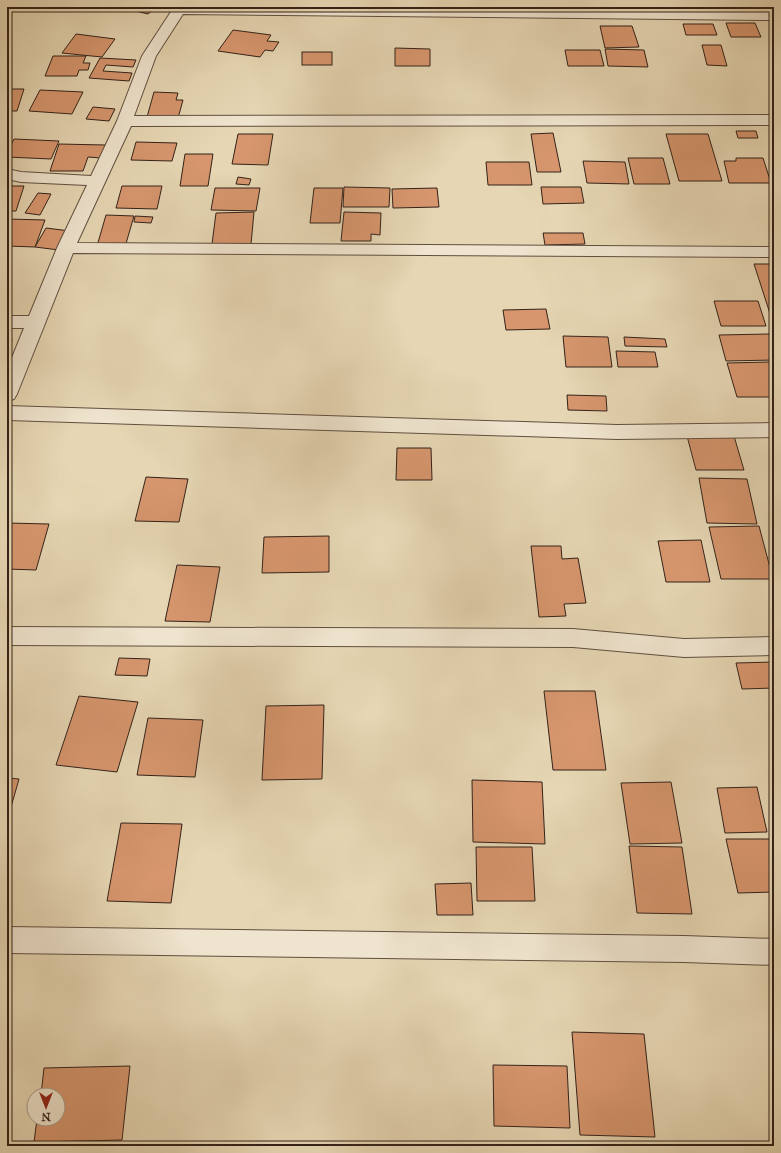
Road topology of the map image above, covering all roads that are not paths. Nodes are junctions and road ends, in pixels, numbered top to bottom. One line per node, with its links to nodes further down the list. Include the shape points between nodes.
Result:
1 (180, 8): 2 (street); 4 (street, via 149,56)
2 (774, 16)
3 (774, 120): 4 (street)
4 (125, 121): 6 (street)
5 (7, 174): 6 (street)
6 (97, 181): 7 (street)
7 (66, 248): 8 (street); 10 (street)
8 (774, 252)
9 (7, 322): 10 (street)
10 (36, 322): 11 (street)
11 (7, 394)
12 (7, 413): 13 (street, via 617,432)
13 (774, 430)
14 (7, 636): 15 (street, via 573,638 684,648)
15 (774, 646)
16 (7, 940): 17 (street)
17 (774, 952)

